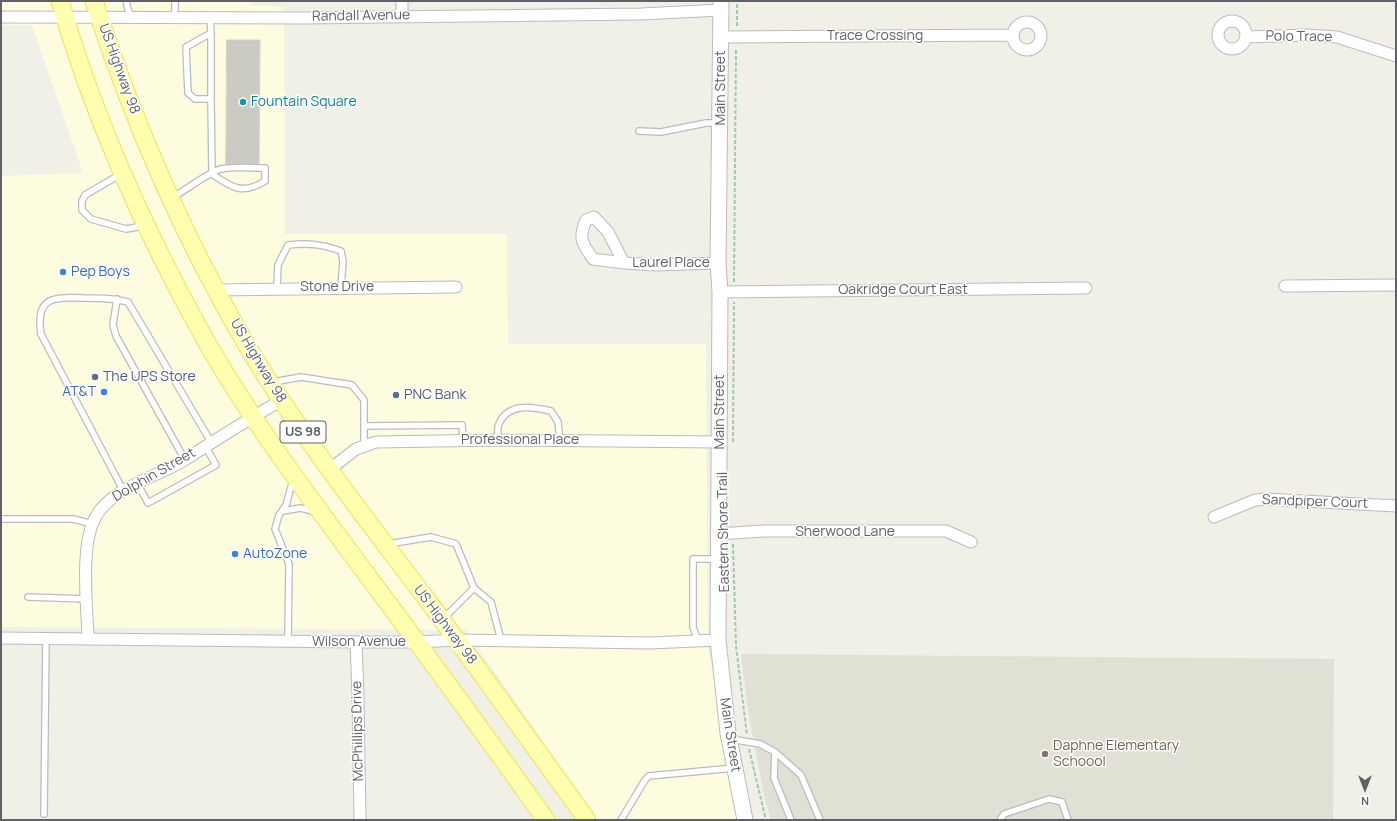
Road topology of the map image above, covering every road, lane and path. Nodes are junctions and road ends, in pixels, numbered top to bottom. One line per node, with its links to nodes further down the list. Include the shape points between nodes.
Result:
1 (94, 1): 10 (main road, US Highway 98 / US 98)
2 (126, 1): 11 (lane)
3 (174, 1): 12 (lane)
4 (402, 1): 8 (street)
5 (737, 1): 18 (path)
6 (721, 5): 8 (street, Randall Avenue, via 641,14); 16 (main road, Main Street)
7 (62, 9): 9 (street, Randall Avenue); 10 (street, Randall Avenue); 23 (main road, US 98, via 80,68)
8 (402, 15): 13 (street, Randall Avenue)
9 (1, 17)
10 (99, 17): 11 (street, Randall Avenue); 25 (main road, US Highway 98 / US 98, via 120,77)
11 (130, 17): 12 (street, Randall Avenue)
12 (175, 17): 13 (street, Randall Avenue)
13 (210, 18): 14 (lane)
14 (211, 33): 20 (lane); 20 (lane, via 186,47 188,93 195,99)
15 (1013, 35): 18 (street, Trace Crossing)
16 (721, 37): 18 (street, Trace Crossing); 21 (main road, Main Street)
17 (1246, 37): 19 (street, Polo Trace, via 1336,37)
18 (737, 38): 36 (path)
19 (1396, 56)
20 (211, 99): 24 (lane)
21 (720, 123): 22 (lane, via 706,123 661,132); 28 (main road, Main Street)
22 (639, 132)
23 (123, 173): 26 (main road, US 98); 26 (lane, via 85,195 82,210 91,219 126,229)
24 (212, 174): 24 (lane, via 220,170 265,168 265,181 255,187 233,188); 25 (lane)
25 (170, 200): 35 (main road, US Highway 98 / US 98)
26 (147, 225): 40 (main road, US 98, via 206,342)
27 (624, 263): 27 (street, Laurel Place, via 608,232 594,216 586,220 581,242 593,259); 28 (street, Laurel Place)
28 (718, 263): 36 (main road, Main Street)
29 (1396, 285): 30 (street)
30 (1285, 286)
31 (341, 287): 32 (street, Stone Drive); 33 (street, Stone Drive); 33 (lane, via 341,251 322,244 299,244 288,245 278,265)
32 (456, 287)
33 (277, 288): 35 (street, Stone Drive)
34 (1086, 288): 36 (street, Oakridge Court East)
35 (217, 290): 38 (main road, US Highway 98 / US 98)
36 (727, 292): 46 (main road, Main Street); 46 (path)
37 (117, 299): 45 (lane, via 128,302 135,311); 48 (lane, via 113,325 116,336); 52 (lane, via 59,296 48,301 41,311 39,322 42,334)
38 (270, 382): 39 (main road, US Highway 98 / US 98); 41 (lane, via 301,377 352,385 364,400)
39 (282, 400): 40 (street, Dolphin Street); 49 (main road, US Highway 98 / US 98)
40 (253, 417): 45 (street, Dolphin Street); 50 (main road, US 98)
41 (364, 426): 42 (lane, via 462,425); 47 (lane)
42 (463, 440): 43 (street, Professional Place); 47 (street, Professional Place, via 383,442)
43 (498, 440): 44 (street, Professional Place); 44 (lane, via 498,425 504,417 515,408 528,407 551,411 558,422)
44 (560, 440): 46 (street, Professional Place)
45 (208, 444): 48 (street, Dolphin Street); 51 (lane, via 216,465 148,503)
46 (726, 445): 59 (main road, Main Street)
47 (364, 446): 49 (street, Professional Place, via 356,449)
48 (185, 460): 51 (street, Dolphin Street)
49 (329, 470): 61 (main road, US Highway 98 / US 98)
50 (294, 476): 54 (lane); 55 (main road, US 98)
51 (137, 483): 52 (street, Dolphin Street)
52 (123, 490): 58 (street, Dolphin Street, via 104,506)
53 (1396, 506): 56 (street, Sandpiper Court, via 1255,500)
54 (283, 511): 55 (lane, via 300,508); 73 (lane, via 279,515 275,529 289,564)
55 (320, 512): 76 (main road, US 98)
56 (1214, 517)
57 (3, 519): 58 (lane, via 73,519)
58 (93, 524): 65 (street, Dolphin Street, via 88,544)
59 (725, 534): 60 (street, Sherwood Lane, via 764,531 946,531); 62 (main road, Main Street); 78 (path, Eastern Shore Trail)
60 (971, 542)
61 (385, 545): 63 (lane, via 431,537 456,544); 66 (main road, US Highway 98 / US 98)
62 (717, 559): 72 (main road, Main Street); 74 (lane, via 693,560 693,627)
63 (474, 588): 66 (lane); 71 (lane, via 491,602)
64 (28, 597): 65 (lane)
65 (87, 599): 69 (street, Dolphin Street)
66 (442, 620): 70 (main road, US Highway 98 / US 98)
67 (1, 638): 68 (street, Wilson Avenue)
68 (46, 638): 69 (street, Wilson Avenue); 81 (lane)
69 (88, 638): 73 (street, Wilson Avenue)
70 (457, 640): 71 (street, Wilson Avenue); 76 (street, Wilson Avenue); 84 (main road, US Highway 98 / US 98)
71 (501, 640): 74 (street, Wilson Avenue, via 650,643)
72 (718, 640): 74 (street, Wilson Avenue); 77 (main road, Main Street)
73 (288, 641): 75 (street, Wilson Avenue)
74 (698, 641)
75 (356, 642): 76 (street, Wilson Avenue); 82 (street, McPhillips Drive)
76 (417, 642): 83 (main road, US 98)
77 (729, 739): 78 (lane); 80 (main road, Main Street)
78 (748, 742): 79 (lane, via 760,744); 87 (path, Eastern Shore Trail)
79 (775, 752): 88 (lane, via 774,778); 89 (lane, via 801,775)
80 (735, 768): 85 (lane, via 649,776); 86 (main road, Main Street)
81 (44, 814)
82 (360, 820)
83 (546, 820)
84 (587, 820)
85 (621, 820)
86 (745, 820)
87 (766, 820)
88 (791, 820)
89 (820, 820)
90 (1000, 820): 91 (lane, via 1004,814 1049,798 1062,802)
91 (1068, 820)

